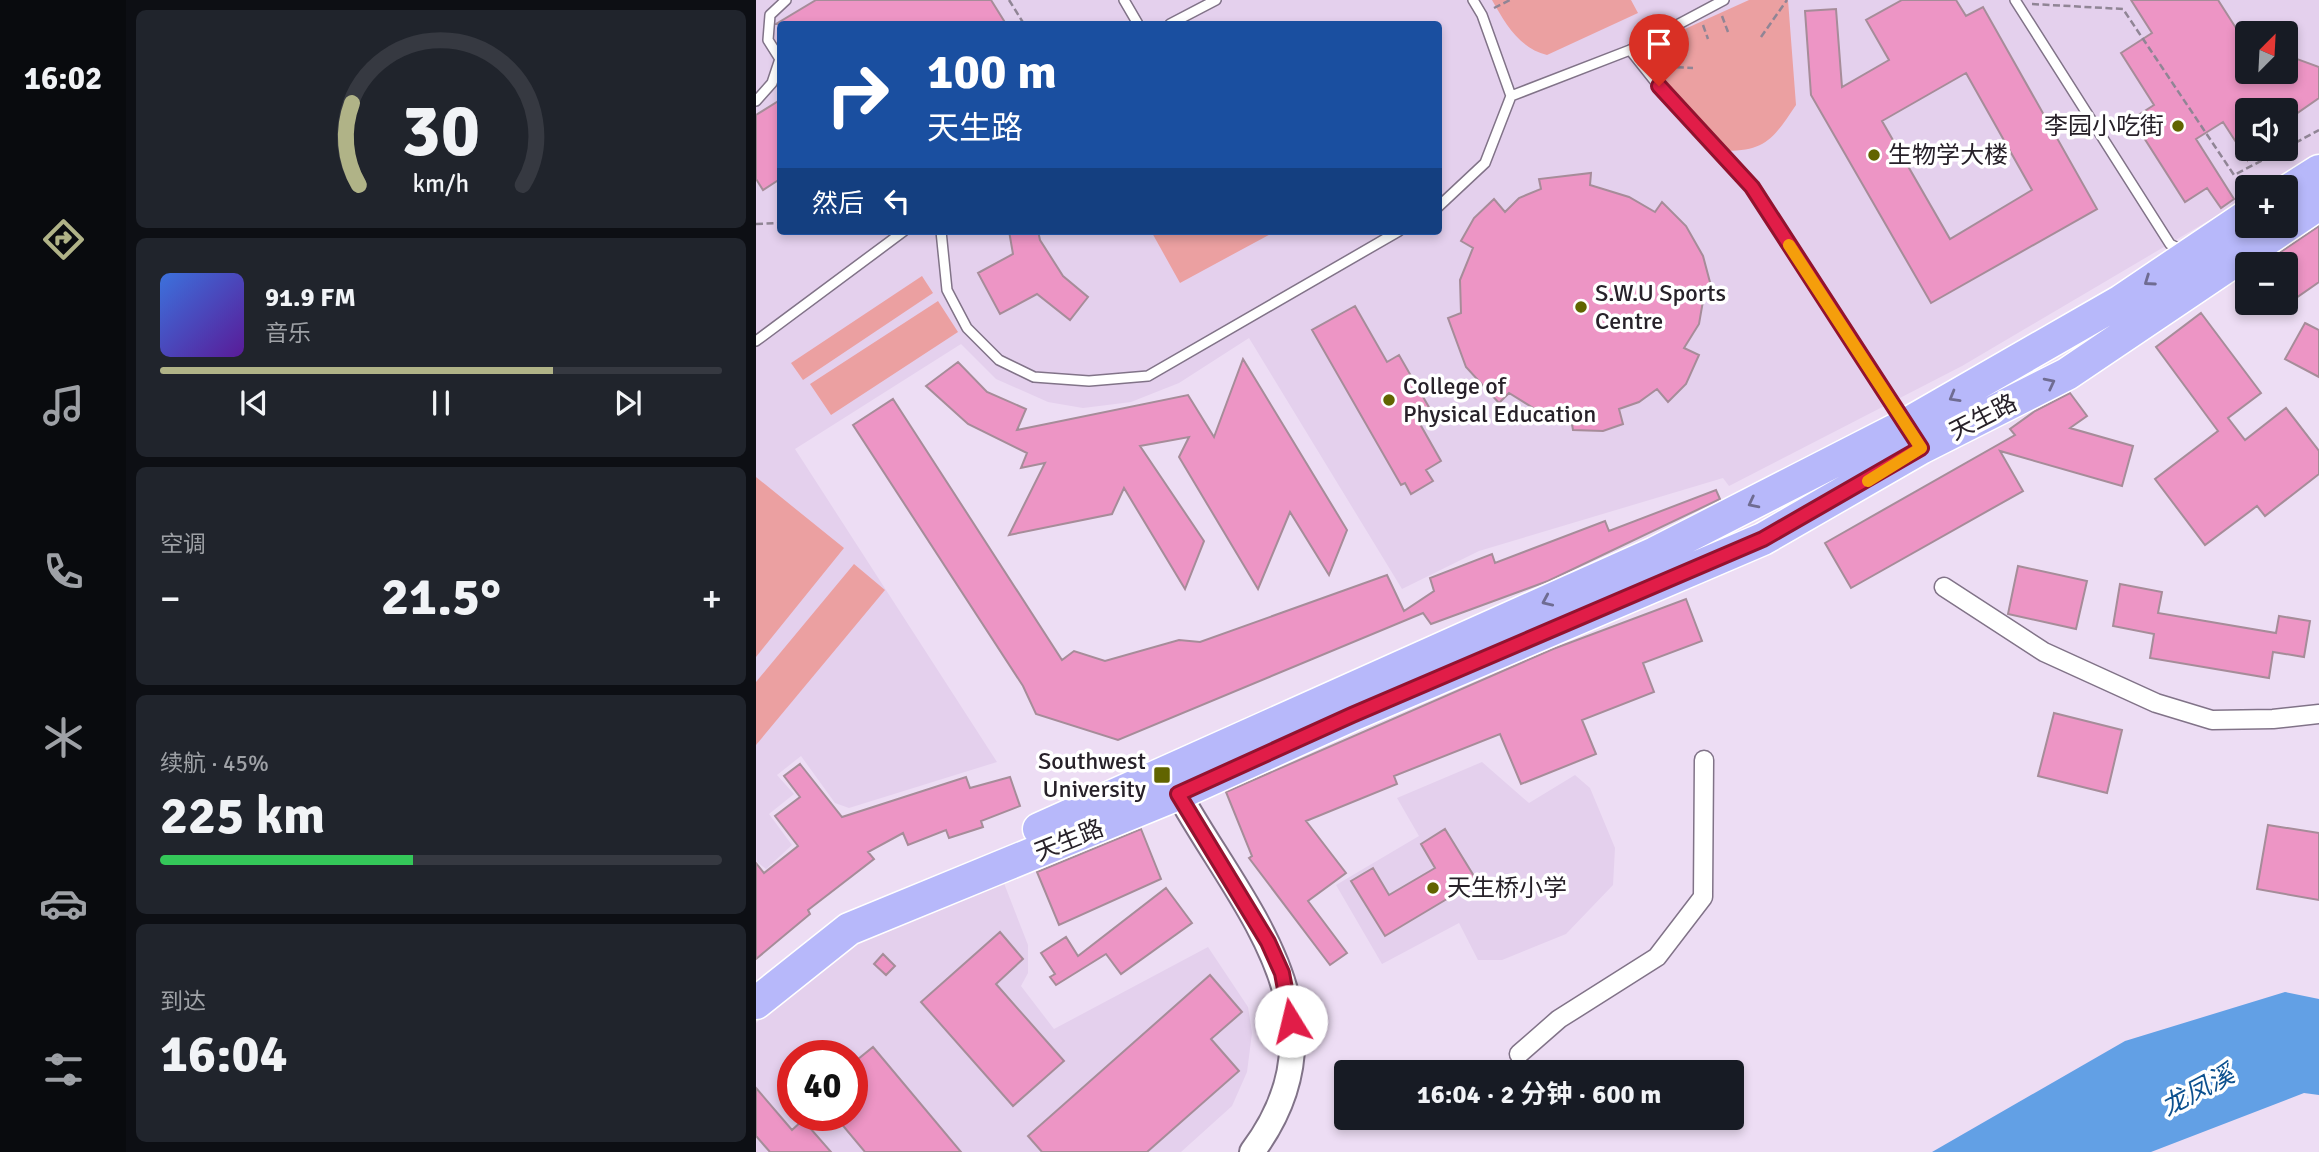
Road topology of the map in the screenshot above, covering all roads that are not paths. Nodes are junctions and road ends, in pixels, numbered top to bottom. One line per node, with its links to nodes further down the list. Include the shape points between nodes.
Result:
1 (786, 0): 10 (lane, via 770,15 768,40)
2 (1125, 0): 7 (lane)
3 (1216, 0): 8 (lane)
4 (1474, 0): 12 (lane)
5 (2017, 1): 22 (lane, via 2170,244)
6 (1721, 2): 9 (lane)
7 (1136, 21)
8 (1176, 21)
9 (1630, 50): 12 (lane); 24 (lane, via 1673,104 1752,187)
10 (777, 54)
11 (777, 68): 13 (lane, via 772,83)
12 (1511, 96): 16 (lane, via 1485,163)
13 (756, 101)
14 (2319, 171): 15 (highway)
15 (2298, 184)
16 (1442, 203)
17 (2319, 204): 22 (highway, 天生路)
18 (2235, 228): 22 (highway, 天生路)
19 (899, 235): 23 (lane)
20 (941, 235): 21 (lane, via 947,290 967,328 999,360 1034,377 1089,381 1148,376)
21 (1392, 235)
22 (2197, 267): 24 (highway, 天生路, via 2120,302)
23 (756, 341)
24 (1914, 436): 28 (highway, 天生路, via 1655,553)
25 (1944, 587): 26 (street, via 2044,652 2156,703 2212,720)
26 (2319, 714)
27 (1704, 760): 31 (street, via 1703,897 1657,957 1559,1019)
28 (1173, 783): 29 (highway, 天生路, via 1047,826 834,914); 30 (highway, 天生路, via 849,929); 32 (street, via 1268,942 1290,1004 1289,1071 1264,1136)
29 (756, 979)
30 (756, 1003)
31 (1519, 1054)
32 (1252, 1152)

